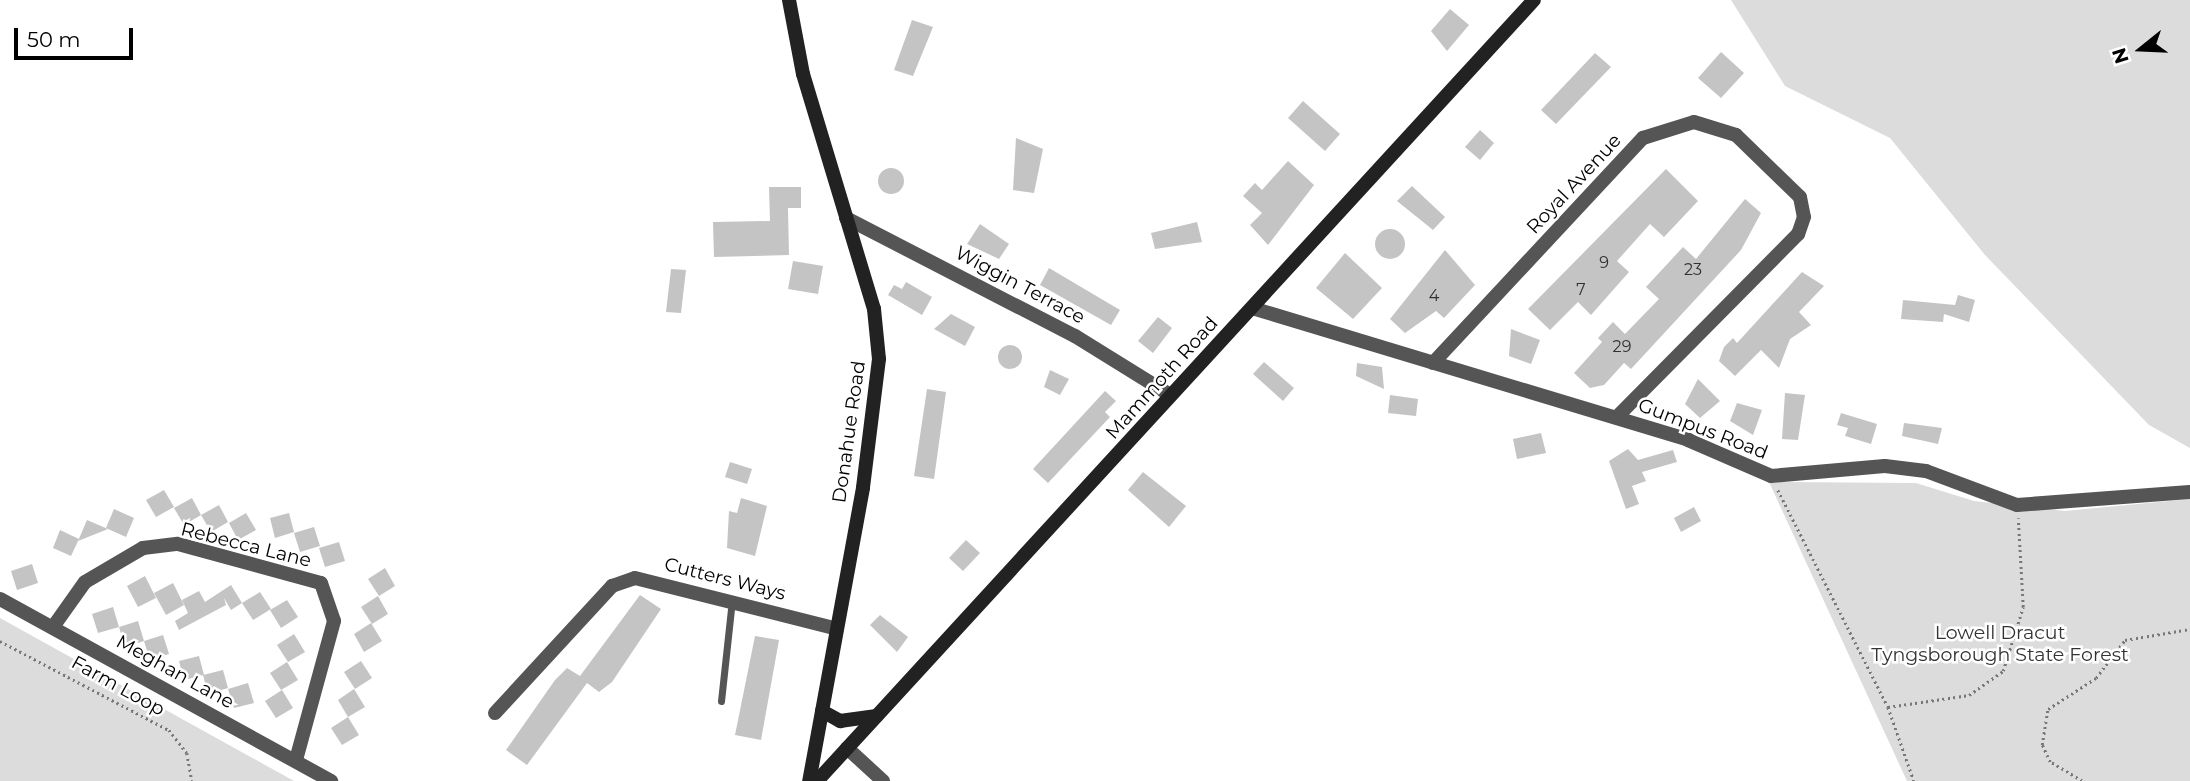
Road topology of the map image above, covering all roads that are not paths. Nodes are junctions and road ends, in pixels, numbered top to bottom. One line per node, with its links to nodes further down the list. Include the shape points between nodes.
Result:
1 (789, 0): 3 (main road, Donahue Road)
2 (1534, 0): 4 (main road, Mammoth Road)
3 (846, 218): 6 (street, Wiggin Terrace, via 1075,336); 12 (main road, Donahue Road, via 874,309 879,359 863,488)
4 (1252, 308): 5 (street, Gumpus Road); 6 (main road, Mammoth Road)
5 (1433, 363): 7 (street, Gumpus Road); 7 (street, Royal Avenue, via 1643,138 1694,122 1736,135 1800,197 1804,217 1798,234)
6 (1170, 395): 16 (main road, Mammoth Road)
7 (1617, 417): 8 (street, Gumpus Road, via 1772,476 1885,466 1926,471 2017,505)
8 (2190, 492)
9 (0, 599): 11 (street, Meghan Lane)
10 (732, 599): 12 (street, Cutters Ways); 13 (lane); 15 (street, Cutters Ways, via 646,579 612,586)
11 (52, 627): 18 (street, Meghan Lane); 18 (street, Rebecca Lane, via 85,582 143,548 178,544 321,583 334,621)
12 (834, 628): 14 (main road, Donahue Road)
13 (721, 701)
14 (822, 711): 16 (main road, via 840,721); 20 (main road, Donahue Road)
15 (495, 713)
16 (877, 716): 17 (main road, Mammoth Road)
17 (848, 748): 21 (main road, Mammoth Road); 22 (street)
18 (296, 760): 19 (street, Meghan Lane)
19 (331, 781)
20 (809, 781)
21 (817, 781)
22 (883, 781)

